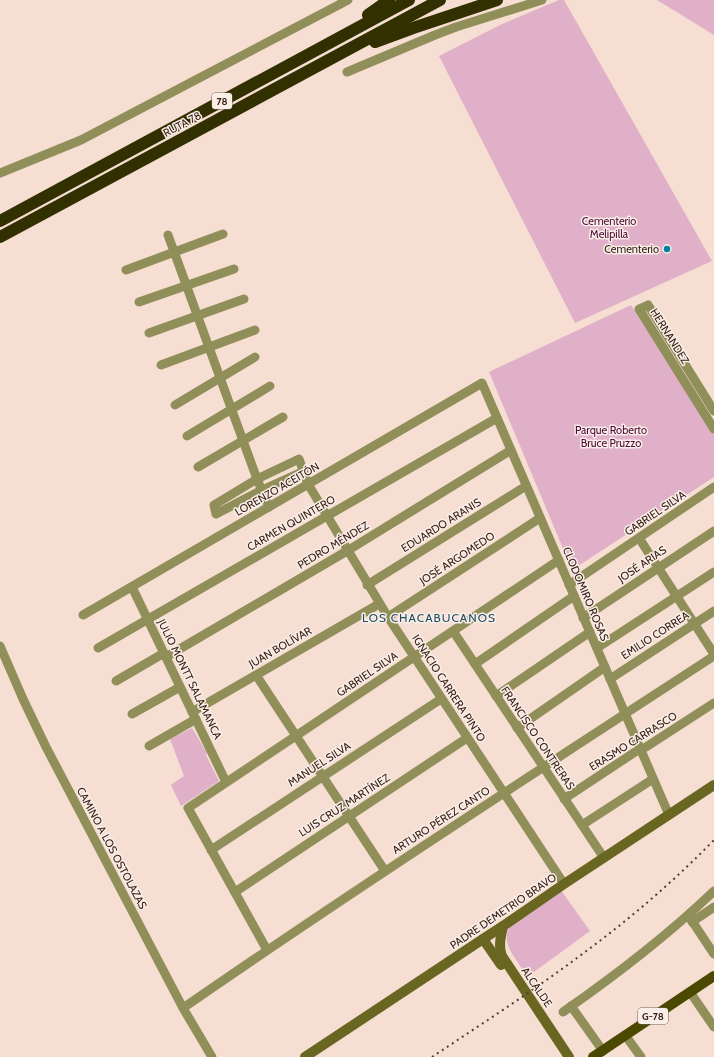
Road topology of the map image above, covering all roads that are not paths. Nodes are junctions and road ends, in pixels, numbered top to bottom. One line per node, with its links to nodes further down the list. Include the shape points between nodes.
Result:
1 (348, 0): 7 (street)
2 (389, 0): 8 (highway)
3 (409, 0): 8 (highway, RUTA 78 / 78)
4 (440, 0): 9 (highway, RUTA 78 / 78)
5 (497, 0): 9 (highway, via 392,36)
6 (542, 0): 10 (street, via 456,27)
7 (329, 4): 11 (street, via 81,140)
8 (316, 51): 12 (highway, RUTA 78 / 78)
9 (308, 71): 15 (highway, RUTA 78 / 78)
10 (347, 72)
11 (0, 173)
12 (0, 221)
13 (168, 234): 16 (street)
14 (223, 234): 16 (street)
15 (0, 237)
16 (175, 252): 18 (street); 19 (street)
17 (234, 269): 19 (street)
18 (126, 270)
19 (187, 285): 21 (street); 22 (street)
20 (244, 299): 22 (street)
21 (139, 302)
22 (198, 316): 24 (street); 25 (street)
23 (255, 330): 25 (street)
24 (149, 333)
25 (209, 347): 27 (street); 28 (street)
26 (255, 357): 28 (street)
27 (160, 365)
28 (221, 378): 31 (street); 32 (street)
29 (482, 383): 35 (street, CLODOMIRO ROSAS); 43 (street, LORENZO ACEITÓN)
30 (270, 386): 32 (street)
31 (175, 405)
32 (232, 409): 37 (street); 38 (street)
33 (714, 411): 36 (street, HERNANDEZ, via 648,305 639,309)
34 (283, 417): 38 (street)
35 (497, 418): 39 (street, CLODOMIRO ROSAS); 48 (street, CARMEN QUINTERO)
36 (714, 429)
37 (187, 436)
38 (243, 440): 40 (street); 42 (street)
39 (511, 450): 44 (street, CLODOMIRO ROSAS); 52 (street, PEDRO MÉNDEZ)
40 (198, 467)
41 (304, 471): 42 (street, IGNACIO CARRERA PINTO, via 299,459); 43 (street, IGNACIO CARRERA PINTO); 46 (street)
42 (257, 479): 46 (street); 46 (street, via 214,505 216,514)
43 (308, 484): 47 (street, LORENZO ACEITÓN); 48 (street, IGNACIO CARRERA PINTO)
44 (526, 486): 49 (street, CLODOMIRO ROSAS); 56 (street, EDUARDO ARANIS)
45 (714, 488): 51 (street, GABRIEL SILVA)
46 (262, 490): 47 (street)
47 (269, 507): 58 (street, LORENZO ACEITÓN)
48 (327, 516): 52 (street, IGNACIO CARRERA PINTO); 66 (street, CARMEN QUINTERO)
49 (540, 518): 53 (street, CLODOMIRO ROSAS); 64 (street, JOSÉ ARGOMEDO)
50 (714, 531): 54 (street, JOSÉ ARIAS)
51 (639, 538): 54 (street); 57 (street, GABRIEL SILVA)
52 (348, 551): 56 (street, IGNACIO CARRERA PINTO); 73 (street, PEDRO MÉNDEZ)
53 (559, 560): 57 (street, CLODOMIRO ROSAS); 68 (street, GABRIEL SILVA)
54 (658, 568): 60 (street); 65 (street, JOSÉ ARIAS)
55 (714, 572): 60 (street)
56 (367, 585): 61 (street, IGNACIO CARRERA PINTO)
57 (569, 585): 59 (street, CLODOMIRO ROSAS)
58 (132, 587): 63 (street, LORENZO ACEITÓN); 66 (street, JULIO MONTT SALAMANCA)
59 (574, 596): 65 (street, CLODOMIRO ROSAS); 76 (street)
60 (677, 596): 67 (street); 72 (street)
61 (379, 604): 64 (street, IGNACIO CARRERA PINTO); 78 (street, JUAN BOLÍVAR)
62 (714, 611): 67 (street, EMILIO CORREA)
63 (83, 615)
64 (388, 618): 75 (street, IGNACIO CARRERA PINTO)
65 (583, 618): 69 (street, CLODOMIRO ROSAS)
66 (148, 620): 71 (street, CARMEN QUINTERO); 73 (street, JULIO MONTT SALAMANCA)
67 (694, 624): 74 (street); 79 (street, EMILIO CORREA)
68 (453, 632): 75 (street, GABRIEL SILVA); 76 (street, FRANCISCO CONTRERAS)
69 (590, 632): 72 (street, CLODOMIRO ROSAS); 82 (street)
70 (0, 646): 118 (street, CAMINO A LOS OSTOLAZAS, via 46,747)
71 (98, 648)
72 (597, 648): 77 (street, CLODOMIRO ROSAS)
73 (165, 655): 80 (street, PEDRO MÉNDEZ); 81 (street, JULIO MONTT SALAMANCA)
74 (714, 655): 86 (street, ARTURO PÉREZ CANTO)
75 (414, 658): 83 (street, IGNACIO CARRERA PINTO); 89 (street, GABRIEL SILVA)
76 (475, 664): 82 (street, FRANCISCO CONTRERAS)
77 (605, 667): 79 (street, CLODOMIRO ROSAS); 88 (street)
78 (256, 675): 87 (street, JUAN BOLÍVAR); 89 (street)
79 (610, 679): 86 (street, CLODOMIRO ROSAS)
80 (116, 681)
81 (180, 687): 85 (street); 87 (street, JULIO MONTT SALAMANCA)
82 (496, 696): 88 (street, FRANCISCO CONTRERAS)
83 (441, 699): 90 (street, IGNACIO CARRERA PINTO); 94 (street, MANUEL SILVA)
84 (714, 703): 92 (street, ERASMO CARRASCO)
85 (132, 714)
86 (625, 714): 92 (street, CLODOMIRO ROSAS); 93 (street, ARTURO PÉREZ CANTO)
87 (194, 715): 91 (street, JUAN BOLÍVAR); 96 (street, JULIO MONTT SALAMANCA)
88 (517, 728): 93 (street, FRANCISCO CONTRERAS)
89 (296, 736): 94 (street); 96 (street, GABRIEL SILVA)
90 (467, 738): 98 (street, IGNACIO CARRERA PINTO); 101 (street, LUIS CRUZ MARTÍNEZ)
91 (149, 746)
92 (640, 750): 95 (street, CLODOMIRO ROSAS); 99 (street, ERASMO CARRASCO)
93 (543, 767): 98 (street, ARTURO PÉREZ CANTO); 99 (street, FRANCISCO CONTRERAS)
94 (323, 776): 101 (street); 103 (street, MANUEL SILVA)
95 (653, 778): 100 (street, CLODOMIRO ROSAS); 102 (street)
96 (226, 782): 103 (street, GABRIEL SILVA, via 188,808)
97 (714, 785): 100 (street, PADRE DEMETRIO BRAVO)
98 (504, 793): 105 (street, ARTURO PÉREZ CANTO); 106 (street, IGNACIO CARRERA PINTO)
99 (564, 799): 102 (street, FRANCISCO CONTRERAS)
100 (669, 815): 104 (street, PADRE DEMETRIO BRAVO)
101 (349, 816): 105 (street); 108 (street, LUIS CRUZ MARTÍNEZ)
102 (582, 825): 104 (street, FRANCISCO CONTRERAS)
103 (211, 850): 108 (street)
104 (604, 858): 106 (street, PADRE DEMETRIO BRAVO)
105 (385, 871): 113 (street, ARTURO PÉREZ CANTO)
106 (564, 884): 111 (street, PADRE DEMETRIO BRAVO)
107 (714, 891): 110 (street)
108 (235, 892): 113 (street)
109 (714, 907): 110 (street)
110 (690, 918): 114 (street); 117 (street)
111 (503, 926): 112 (street, PADRE DEMETRIO BRAVO); 126 (street, ALCALDE, via 500,939 502,956)
112 (483, 939): 124 (street, PADRE DEMETRIO BRAVO); 125 (street, ALCALDE)
113 (267, 950): 118 (street, ARTURO PÉREZ CANTO)
114 (714, 954)
115 (714, 976): 116 (main road, G-78)
116 (690, 992): 120 (street); 121 (main road, G-78)
117 (571, 1006): 119 (street); 122 (street)
118 (183, 1008): 123 (street, CAMINO A LOS OSTOLAZAS)
119 (563, 1012)
120 (714, 1027)
121 (625, 1035): 122 (main road, G-78); 128 (street)
122 (603, 1050): 127 (main road, G-78)
123 (212, 1057)
124 (305, 1057)
125 (563, 1057)
126 (570, 1057)
127 (593, 1057)
128 (641, 1057)

